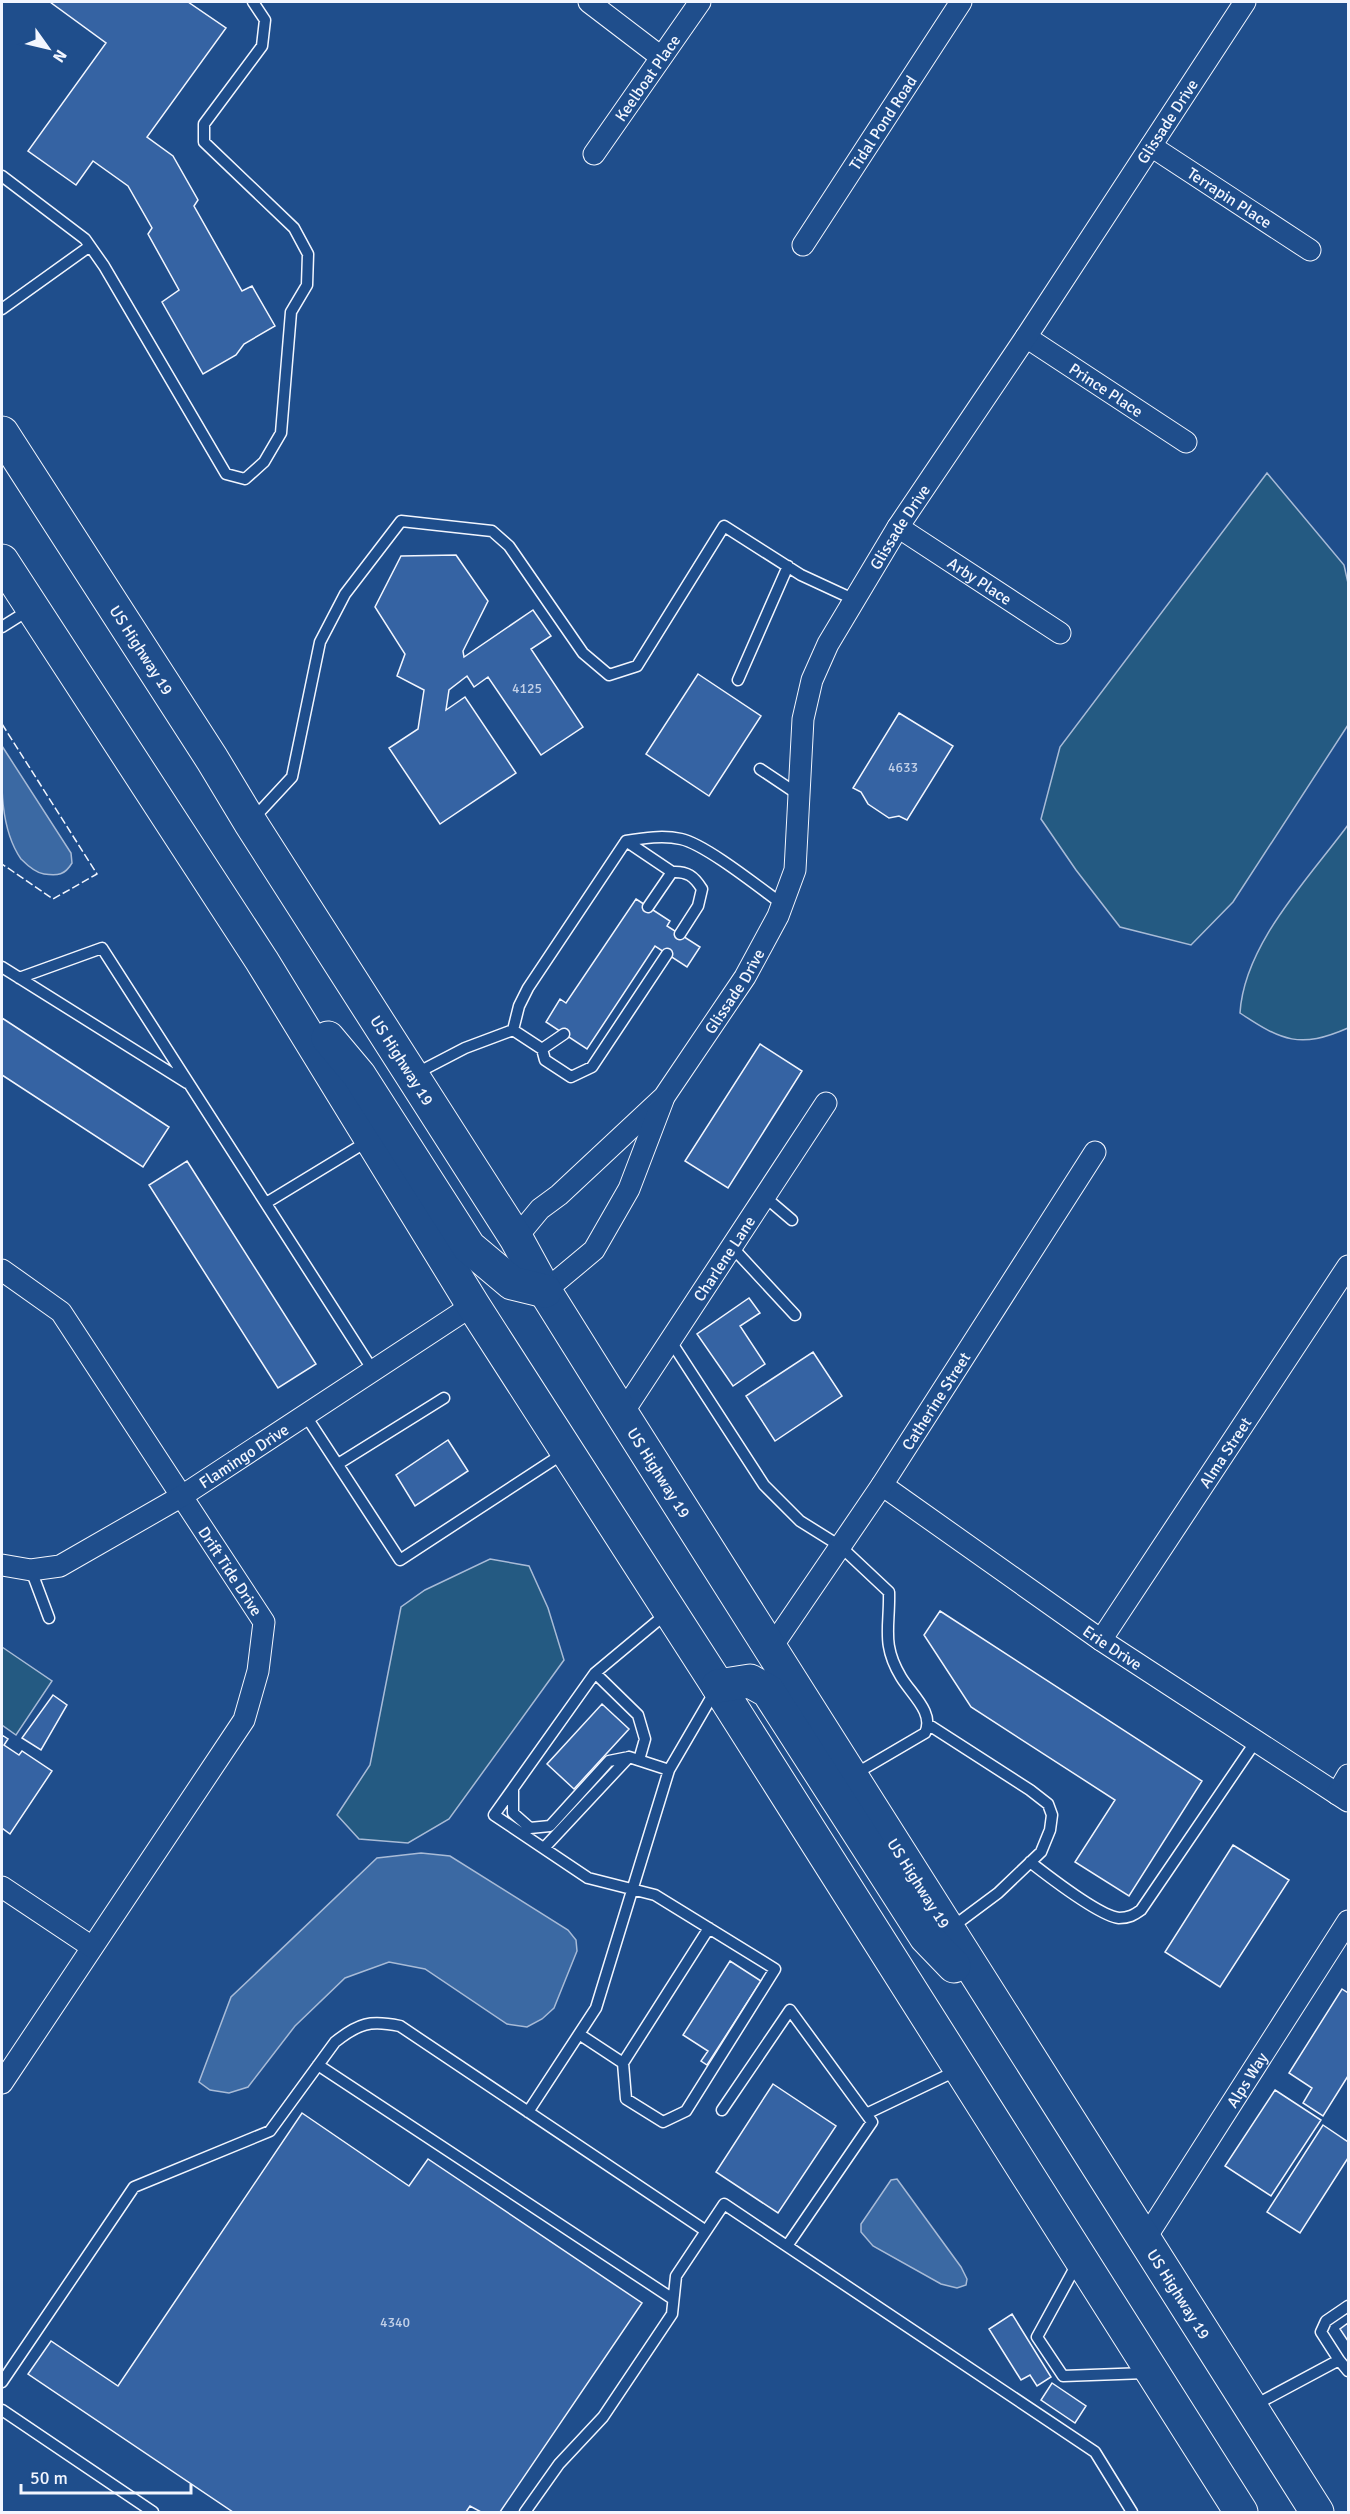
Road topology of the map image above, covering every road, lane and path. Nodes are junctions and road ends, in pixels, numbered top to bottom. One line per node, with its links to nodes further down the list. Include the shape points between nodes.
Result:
1 (254, 2): 11 (lane, via 265,20 262,46 204,124 204,142 294,228 308,254 308,264 307,285 291,312 281,433 264,462 245,479 226,474)
2 (589, 2): 6 (street)
3 (699, 2): 6 (street, Keelboat Place)
4 (961, 2): 10 (street, Tidal Pond Road)
5 (1245, 2): 7 (street, Glissade Drive)
6 (661, 57): 8 (street, Keelboat Place)
7 (1151, 146): 12 (street, Terrapin Place); 14 (street, Glissade Drive)
8 (594, 154)
9 (2, 176): 11 (lane)
10 (803, 245)
11 (90, 246): 13 (lane)
12 (1310, 250)
13 (2, 309)
14 (1026, 337): 16 (street, Prince Place); 17 (street, Glissade Drive)
15 (2, 433): 27 (highway, US Highway 19)
16 (1186, 442)
17 (898, 527): 20 (street, Glissade Drive); 23 (street, Arby Place)
18 (2, 561): 21 (highway)
19 (788, 566): 20 (lane); 24 (lane); 27 (lane, via 724,525 637,666 609,675 583,653 509,546 492,531 401,521 345,594 320,642 292,777)
20 (855, 600): 26 (street, Glissade Drive, via 812,680 803,719)
21 (32, 608): 22 (lane); 34 (highway)
22 (2, 627)
23 (1060, 633)
24 (738, 680)
25 (760, 769): 26 (lane)
26 (799, 796): 30 (street, Glissade Drive, via 795,870)
27 (250, 822): 40 (highway, US Highway 19)
28 (626, 841): 29 (lane); 30 (lane, via 650,837 683,839); 37 (lane, via 528,988)
29 (672, 872): 31 (lane); 32 (lane, via 684,871 702,889 698,906)
30 (782, 904): 42 (street, Glissade Drive, via 745,977)
31 (648, 907)
32 (680, 934)
33 (667, 954): 39 (lane, via 592,1067 571,1077 545,1060)
34 (262, 962): 44 (highway); 53 (highway, via 359,1075 469,1247 512,1283)
35 (2, 967): 36 (lane)
36 (20, 978): 41 (lane); 41 (lane, via 102,948)
37 (513, 1030): 39 (lane); 40 (lane, via 465,1048)
38 (564, 1034): 39 (lane)
39 (542, 1049)
40 (412, 1076): 49 (highway, US Highway 19)
41 (190, 1085): 47 (lane)
42 (664, 1097): 49 (street, Glissade Drive, via 540,1209); 53 (street, Glissade Drive, via 629,1189 594,1250)
43 (826, 1103): 46 (street, Charlene Lane)
44 (370, 1140): 47 (lane); 54 (highway)
45 (1095, 1152): 63 (street, Catherine Street)
46 (765, 1197): 48 (lane); 50 (street, Charlene Lane)
47 (266, 1203): 57 (lane)
48 (792, 1220)
49 (516, 1238): 53 (highway, US Highway 19)
50 (732, 1247): 55 (lane); 56 (street, Charlene Lane)
51 (1348, 1266): 70 (street, Alma Street)
52 (2, 1270): 64 (street, Drift Tide Drive, via 61,1312)
53 (545, 1291): 59 (highway, US Highway 19)
54 (473, 1305): 57 (street, Flamingo Drive); 61 (highway)
55 (795, 1315)
56 (670, 1340): 59 (street, Charlene Lane); 65 (lane, via 764,1485 800,1521)
57 (374, 1372): 60 (street, Flamingo Drive)
58 (444, 1398): 62 (lane)
59 (622, 1414): 71 (highway, US Highway 19)
60 (306, 1416): 62 (lane); 64 (street, Flamingo Drive)
61 (567, 1451): 62 (lane, via 400,1560); 68 (highway)
62 (338, 1464)
63 (882, 1485): 65 (street, Catherine Street); 70 (street, Erie Drive)
64 (182, 1496): 67 (street, Flamingo Drive, via 60,1566); 89 (street, Drift Tide Drive, via 264,1622 258,1671 244,1720)
65 (840, 1546): 71 (street, Catherine Street); 74 (lane, via 889,1592 890,1655 928,1717)
66 (2, 1565): 67 (street, Flamingo Drive)
67 (31, 1570): 69 (lane)
68 (670, 1611): 72 (lane); 73 (highway)
69 (49, 1618)
70 (1101, 1640): 75 (street, Erie Drive)
71 (771, 1648): 79 (highway, US Highway 19)
72 (595, 1673): 76 (lane, via 638,1715 645,1739); 80 (lane)
73 (718, 1686): 77 (lane); 90 (highway, via 750,1681 768,1691 926,1937); 94 (highway)
74 (929, 1725): 79 (lane, via 925,1733); 83 (lane, via 1048,1804 1052,1815 1050,1830 1041,1852)
75 (1256, 1741): 81 (street, Erie Drive); 83 (lane, via 1141,1910 1129,1917 1117,1918 1099,1910)
76 (634, 1759): 77 (lane); 80 (lane, via 609,1761 550,1826 530,1828 513,1813); 82 (lane)
77 (669, 1770): 85 (lane)
78 (1348, 1775): 81 (street)
79 (852, 1776): 88 (highway, US Highway 19)
80 (513, 1789): 82 (lane, via 494,1815)
81 (1343, 1798)
82 (544, 1848): 85 (lane, via 588,1878)
83 (1030, 1862): 88 (lane, via 998,1893)
84 (2, 1887): 89 (street)
85 (632, 1889): 87 (lane, via 655,1895); 91 (lane, via 596,2008)
86 (1348, 1921): 100 (street, Alps Way)
87 (709, 1928): 92 (lane); 92 (lane, via 775,1969 686,2111 663,2122 626,2099)
88 (949, 1930): 90 (highway, US Highway 19)
89 (92, 1947): 95 (street, Drift Tide Drive)
90 (1006, 2019): 100 (highway, US Highway 19)
91 (579, 2034): 92 (lane); 97 (lane)
92 (623, 2063)
93 (318, 2065): 97 (lane, via 335,2042 364,2023 400,2026); 103 (lane); 108 (lane, via 270,2131 134,2187)
94 (959, 2069): 98 (lane); 102 (highway)
95 (2, 2083)
96 (722, 2110): 98 (lane, via 790,2010)
97 (528, 2112): 99 (lane)
98 (866, 2114): 101 (lane, via 872,2122)
99 (706, 2231): 101 (lane, via 724,2204); 103 (lane, via 676,2276)
100 (1144, 2239): 109 (highway, US Highway 19)
101 (787, 2246): 113 (lane, via 1095,2452)
102 (1080, 2259): 107 (highway); 107 (lane, via 1037,2337 1063,2376)
103 (674, 2299): 112 (lane, via 672,2314 603,2417 559,2464)
104 (1348, 2306): 105 (lane, via 1326,2321 1321,2332)
105 (1339, 2360): 106 (lane); 109 (lane)
106 (1348, 2371)
107 (1152, 2372): 114 (highway)
108 (2, 2382)
109 (1251, 2407): 115 (highway, US Highway 19)
110 (2, 2410): 111 (lane)
111 (153, 2512)
112 (528, 2512)
113 (1132, 2512)
114 (1241, 2512)
115 (1317, 2512)

